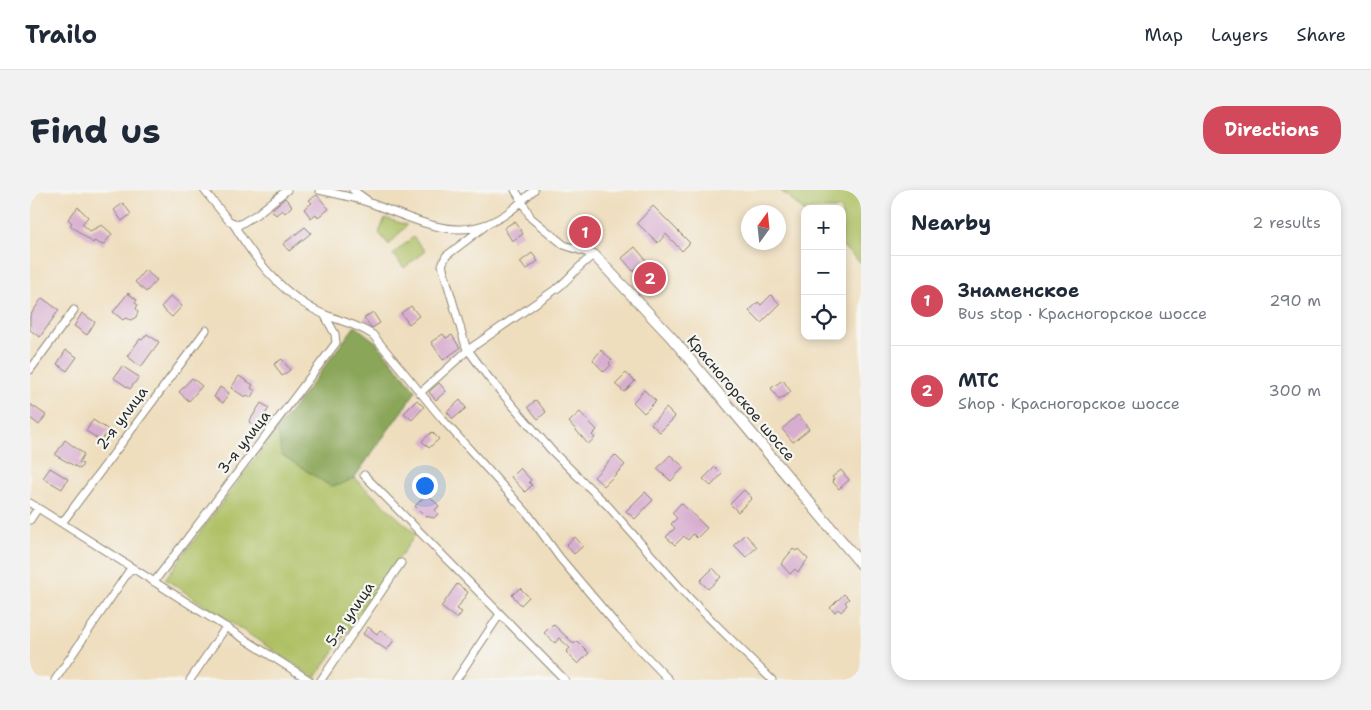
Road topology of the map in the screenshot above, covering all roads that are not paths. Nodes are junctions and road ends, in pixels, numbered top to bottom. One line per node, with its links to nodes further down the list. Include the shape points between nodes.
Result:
1 (204, 190): 9 (street)
2 (287, 190): 9 (street, via 243,223)
3 (318, 190): 8 (street)
4 (353, 190): 8 (street)
5 (515, 190): 7 (street)
6 (534, 190): 7 (street)
7 (522, 201): 10 (street, via 506,216); 12 (street, via 531,218 564,245)
8 (369, 202): 10 (street, via 425,224 444,228)
9 (234, 225): 14 (street, via 286,290)
10 (484, 227): 16 (street, via 446,256 442,264)
11 (583, 245): 12 (street)
12 (594, 256): 16 (street, via 559,287); 25 (street, Красногорское шоссе, via 670,337)
13 (74, 310): 17 (street)
14 (324, 314): 18 (street, via 373,334); 27 (street, 3-я улица, via 335,334 336,343)
15 (206, 330): 23 (street, 2-я улица)
16 (468, 350): 18 (street); 37 (street, via 488,378 552,451 608,506 690,599)
17 (30, 370)
18 (420, 393): 36 (street, via 528,514 620,629)
19 (364, 476): 28 (street)
20 (30, 503): 21 (street)
21 (38, 508): 22 (street); 23 (street)
22 (30, 520)
23 (62, 523): 26 (street)
24 (401, 563): 33 (street, 5-я улица)
25 (861, 564)
26 (131, 568): 27 (street); 30 (street)
27 (154, 582): 29 (street)
28 (500, 614): 34 (street); 35 (street)
29 (226, 627): 31 (street); 32 (street)
30 (55, 680)
31 (190, 680)
32 (309, 680)
33 (321, 680)
34 (456, 680)
35 (566, 680)
36 (669, 680)
37 (772, 680)

